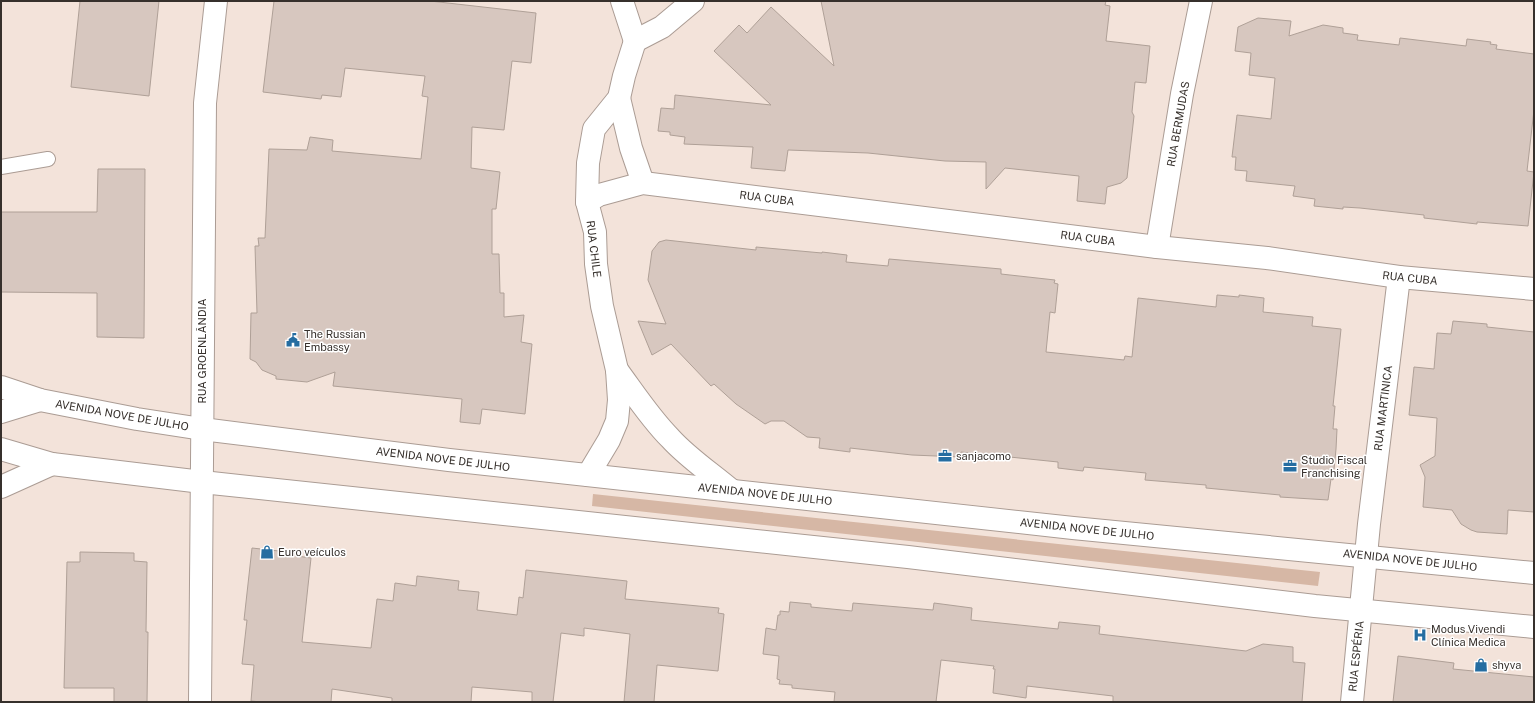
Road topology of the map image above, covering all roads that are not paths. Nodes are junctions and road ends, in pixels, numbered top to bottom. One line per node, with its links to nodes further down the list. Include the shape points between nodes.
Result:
1 (216, 1): 18 (main road, RUA GROENLÂNDIA, via 205,103)
2 (622, 1): 5 (main road)
3 (693, 1): 5 (main road, via 662,27)
4 (1201, 1): 11 (main road, RUA BERMUDAS, via 1182,94)
5 (635, 41): 6 (main road, RUA CHILE)
6 (618, 98): 9 (main road); 10 (main road, RUA CHILE, via 594,128 588,163)
7 (48, 159): 8 (lane)
8 (1, 167)
9 (642, 183): 10 (main road, RUA CUBA, via 599,195); 11 (main road, RUA CUBA)
10 (587, 202): 14 (main road, RUA CHILE, via 595,232 596,264 602,306)
11 (1157, 247): 12 (main road, RUA CUBA, via 1267,258)
12 (1399, 277): 13 (main road, RUA CUBA); 25 (main road, RUA MARTINICA)
13 (1534, 289)
14 (617, 370): 21 (main road, RUA CHILE, via 617,421); 24 (main road, RUA CHILE, via 670,439)
15 (1, 387): 16 (main road, AVENIDA NOVE DE JULHO)
16 (40, 400): 17 (main road); 18 (main road, AVENIDA NOVE DE JULHO)
17 (1, 412)
18 (202, 429): 21 (main road, AVENIDA NOVE DE JULHO); 22 (main road, RUA GROENLÂNDIA)
19 (1, 449): 20 (main road)
20 (52, 464): 22 (main road); 23 (main road)
21 (588, 476): 24 (main road, AVENIDA NOVE DE JULHO)
22 (202, 482): 27 (main road, via 893,555); 29 (main road, RUA GROENLÂNDIA)
23 (1, 487)
24 (731, 490): 25 (main road, AVENIDA NOVE DE JULHO, via 1066,527)
25 (1366, 556): 26 (main road, AVENIDA NOVE DE JULHO); 27 (main road, RUA MARTINICA)
26 (1534, 573)
27 (1361, 611): 28 (main road); 30 (main road, RUA ESPÉRIA)
28 (1534, 627)
29 (200, 702)
30 (1352, 702)

